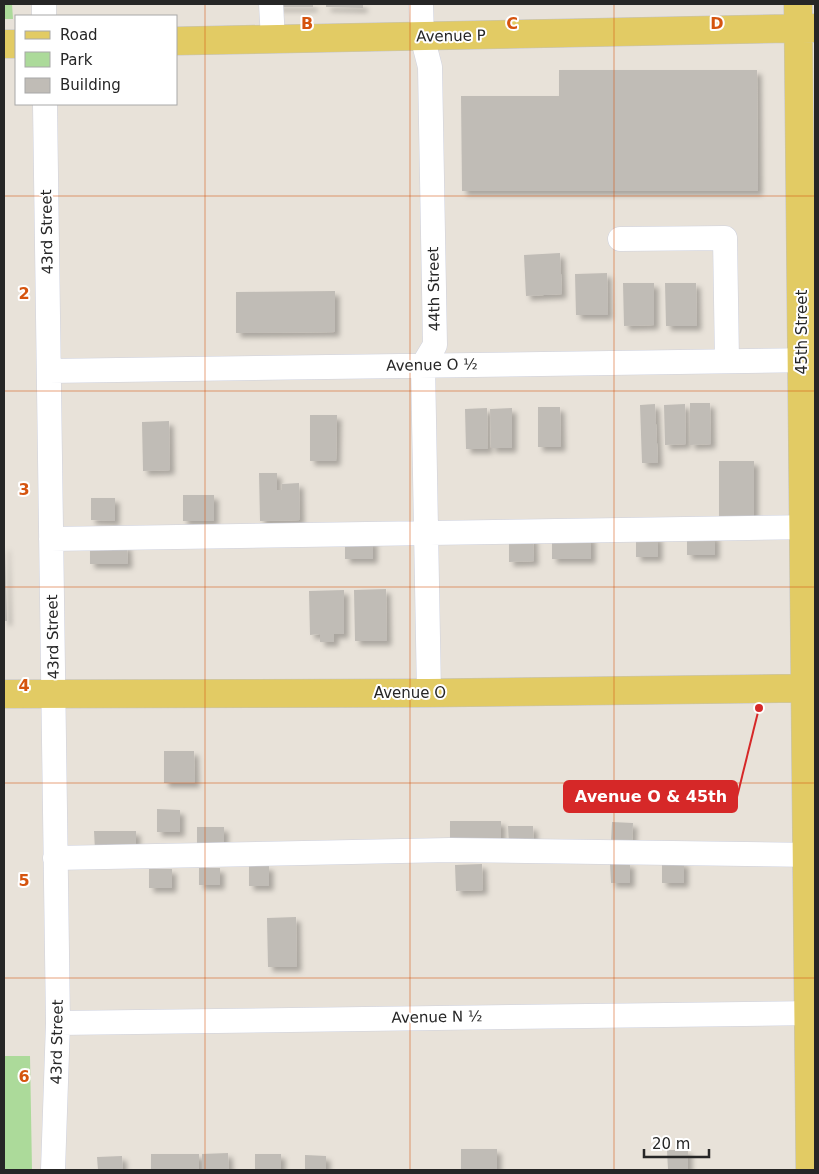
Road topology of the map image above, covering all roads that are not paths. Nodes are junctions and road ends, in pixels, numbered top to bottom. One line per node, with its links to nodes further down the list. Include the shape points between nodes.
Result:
1 (271, 4): 5 (street)
2 (421, 4): 4 (street, 44th Street)
3 (804, 20): 4 (main road, Avenue P); 8 (main road, 45th Street)
4 (422, 36): 5 (main road, Avenue P); 13 (street, 44th Street, via 430,67 435,344)
5 (273, 39): 6 (main road, Avenue P)
6 (178, 41)
7 (45, 105): 14 (street, 43rd Street)
8 (808, 194): 10 (main road, 45th Street)
9 (620, 239): 12 (street, via 725,238)
10 (808, 297): 11 (main road, 45th Street)
11 (808, 360): 12 (street, Avenue O ½); 15 (main road, 45th Street)
12 (727, 361): 13 (street, Avenue O ½)
13 (423, 365): 14 (street, Avenue O ½); 16 (street, 44th Street)
14 (49, 371): 17 (street, 43rd Street)
15 (810, 527): 16 (street); 18 (main road, 45th Street)
16 (426, 533): 17 (street); 20 (street, 44th Street)
17 (51, 539): 19 (street, 43rd Street)
18 (810, 688): 20 (main road, Avenue O); 22 (main road, 45th Street)
19 (55, 693): 20 (main road, Avenue O); 21 (main road, Avenue O); 23 (street, 43rd Street)
20 (429, 693)
21 (4, 694)
22 (811, 855): 23 (street, via 450,850); 24 (main road, 45th Street)
23 (54, 858): 25 (street, 43rd Street)
24 (812, 1013): 25 (street, Avenue N ½); 27 (main road, 45th Street)
25 (58, 1023): 26 (street, 43rd Street)
26 (53, 1170)
27 (810, 1170)

